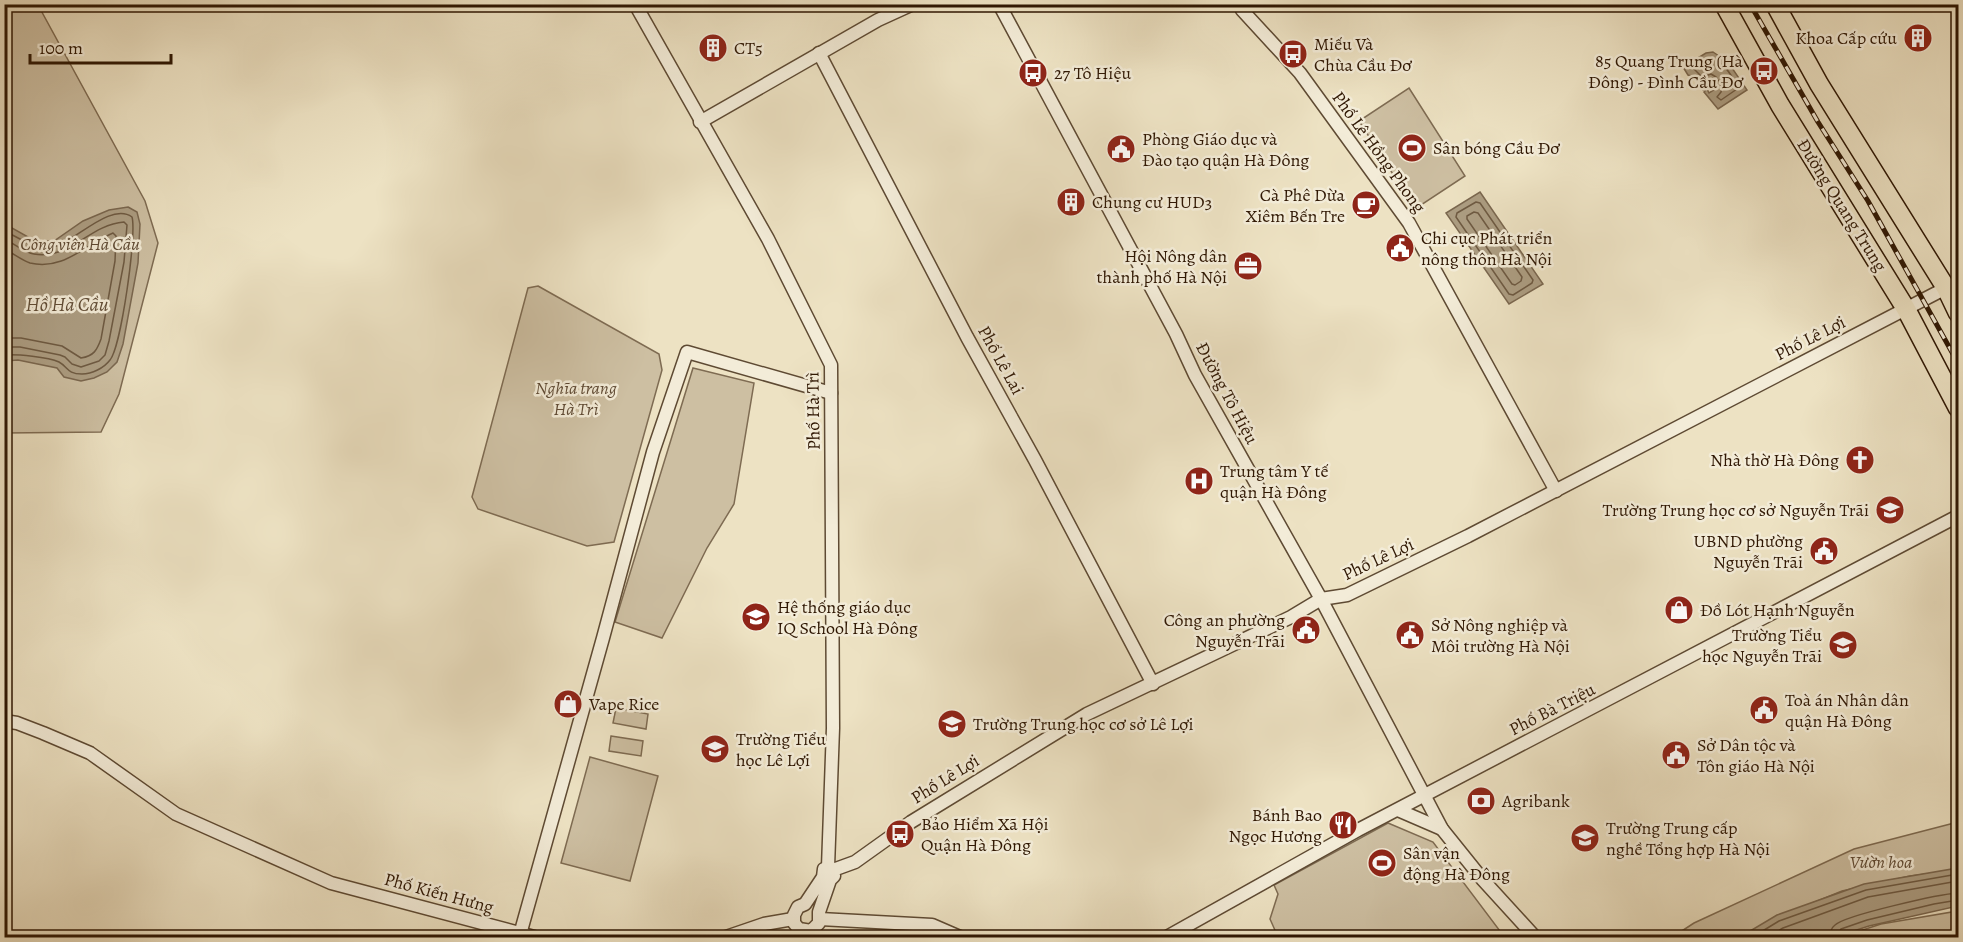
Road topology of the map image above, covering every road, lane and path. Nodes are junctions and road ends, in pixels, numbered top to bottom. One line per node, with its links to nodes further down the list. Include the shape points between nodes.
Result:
1 (635, 4): 8 (street, Phố Hà Trì)
2 (913, 4): 7 (street)
3 (999, 4): 16 (street, Đường Tô Hiệu, via 1195,375)
4 (1241, 4): 14 (street, Phố Lê Hồng Phong, via 1242,10 1300,73 1409,223)
5 (1724, 4): 10 (highway, Đường Quang Trung, via 1780,105)
6 (1775, 4): 9 (highway, via 1819,84)
7 (819, 53): 8 (street); 17 (street, Phố Lê Lai)
8 (700, 122): 12 (street, Phố Hà Trì, via 735,177 831,365)
9 (1946, 288): 10 (street, Phố Lê Lợi); 11 (highway)
10 (1906, 309): 13 (highway, Đường Quang Trung); 14 (street, Phố Lê Lợi)
11 (1959, 313)
12 (831, 393): 22 (street, Phố Hà Trì, via 833,728); 26 (street, via 687,352 653,452)
13 (1959, 408)
14 (1556, 491): 16 (street, Phố Lê Lợi, via 1347,595)
15 (1959, 516): 19 (street, Phố Bà Triệu)
16 (1322, 599): 17 (street, Phố Lê Lợi); 19 (street, Đường Tô Hiệu)
17 (1153, 684): 22 (street, Phố Lê Lợi, via 1087,714 911,822 855,862)
18 (4, 721): 26 (street, Phố Kiến Hưng, via 90,753 176,814 331,883)
19 (1424, 795): 20 (street, Phố Bà Triệu); 21 (street, Đường Tô Hiệu)
20 (1398, 810): 21 (street); 30 (street, Phố Bà Triệu)
21 (1442, 829): 31 (street, Đường Tô Hiệu)
22 (829, 873): 23 (street); 24 (street)
23 (805, 904): 24 (street, via 814,907); 25 (street, via 795,911)
24 (819, 915): 25 (street, via 817,927 806,932 796,927); 29 (street, via 932,925)
25 (793, 920): 28 (street, via 764,924)
26 (519, 935): 27 (street, Phố Kiến Hưng)
27 (538, 938)
28 (723, 938)
29 (962, 938)
30 (1165, 938)
31 (1536, 938)

